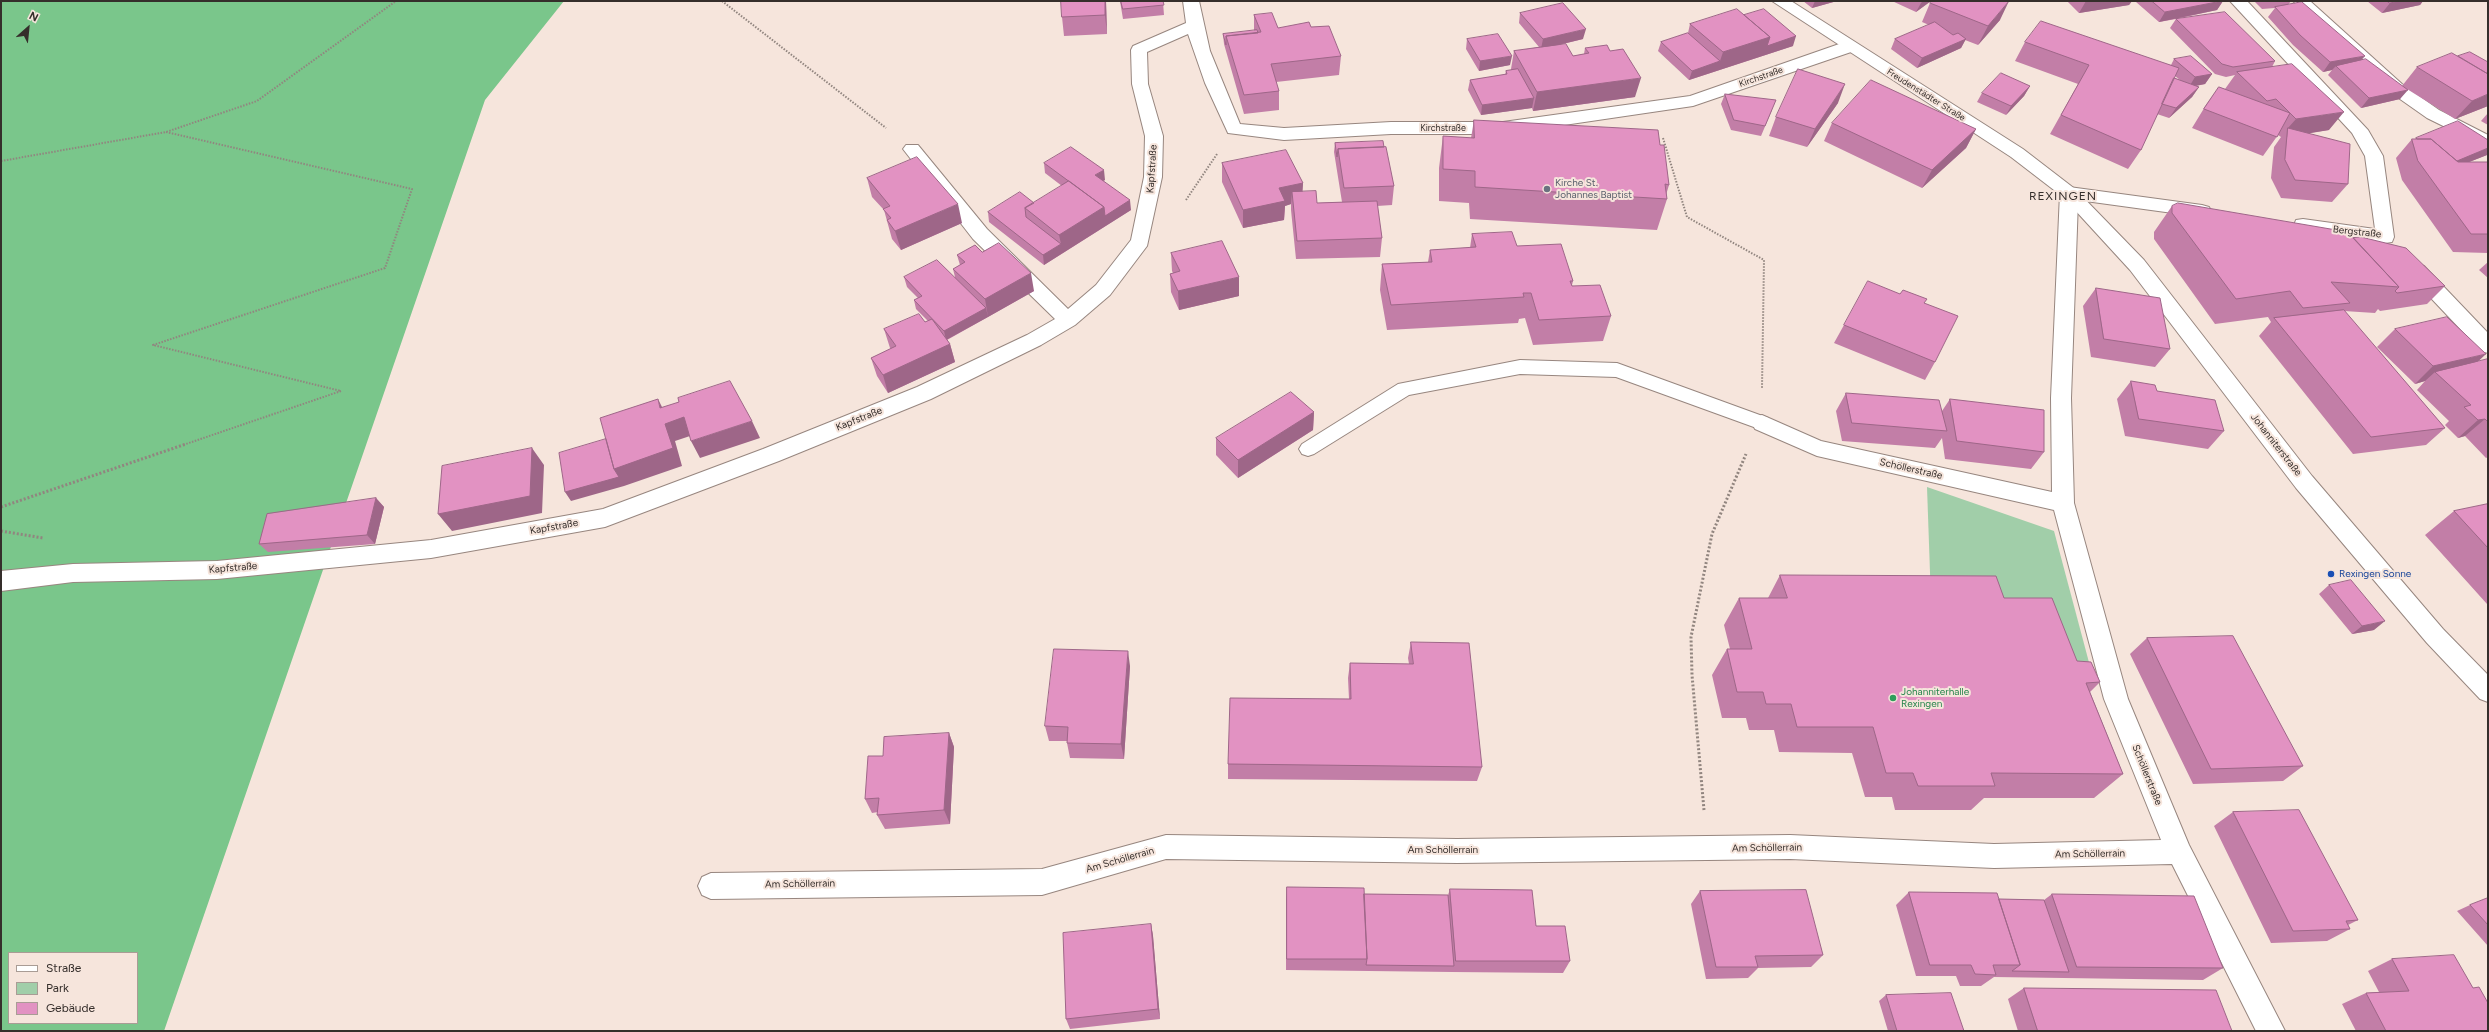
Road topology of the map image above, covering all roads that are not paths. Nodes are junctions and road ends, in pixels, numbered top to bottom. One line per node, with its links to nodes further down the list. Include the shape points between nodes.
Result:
1 (1191, 1): 5 (street)
2 (1780, 1): 6 (street, Freudenstädter Straße)
3 (2238, 1): 12 (street, Bergstraße, via 2359,130 2374,156)
4 (2301, 1): 7 (street, via 2396,88 2433,114)
5 (1193, 26): 6 (street, Kirchstraße, via 1212,83 1234,129 1284,134 1391,128 1503,128 1693,100); 13 (street, Kapfstraße, via 1139,50 1140,84 1154,136 1153,177 1146,220 1140,241 1103,290)
6 (1848, 47): 9 (street, Freudenstädter Straße, via 2017,153)
7 (2488, 142)
8 (912, 149): 13 (street, via 980,234)
9 (2069, 193): 10 (street); 17 (street, Schöllerstraße, via 2061,398); 19 (street, Johanniterstraße, via 2137,265 2304,482 2435,636)
10 (2219, 214)
11 (2282, 222): 12 (street, Bergstraße)
12 (2396, 248): 14 (street)
13 (1068, 320): 18 (street, Kapfstraße, via 1034,340 924,393 772,455 605,518 431,549 217,570 73,573)
14 (2488, 346)
15 (1762, 423): 16 (lane, via 1617,370 1520,367 1404,389); 17 (street, Schöllerstraße, via 1817,448)
16 (1308, 450)
17 (2063, 503): 20 (street, Schöllerstraße, via 2116,699)
18 (1, 581)
19 (2488, 691)
20 (2179, 852): 21 (street, Am Schöllerrain, via 1994,856 1790,847 1457,851 1166,847 1042,882); 22 (street, Schöllerstraße)
21 (711, 886)
22 (2271, 1031)

